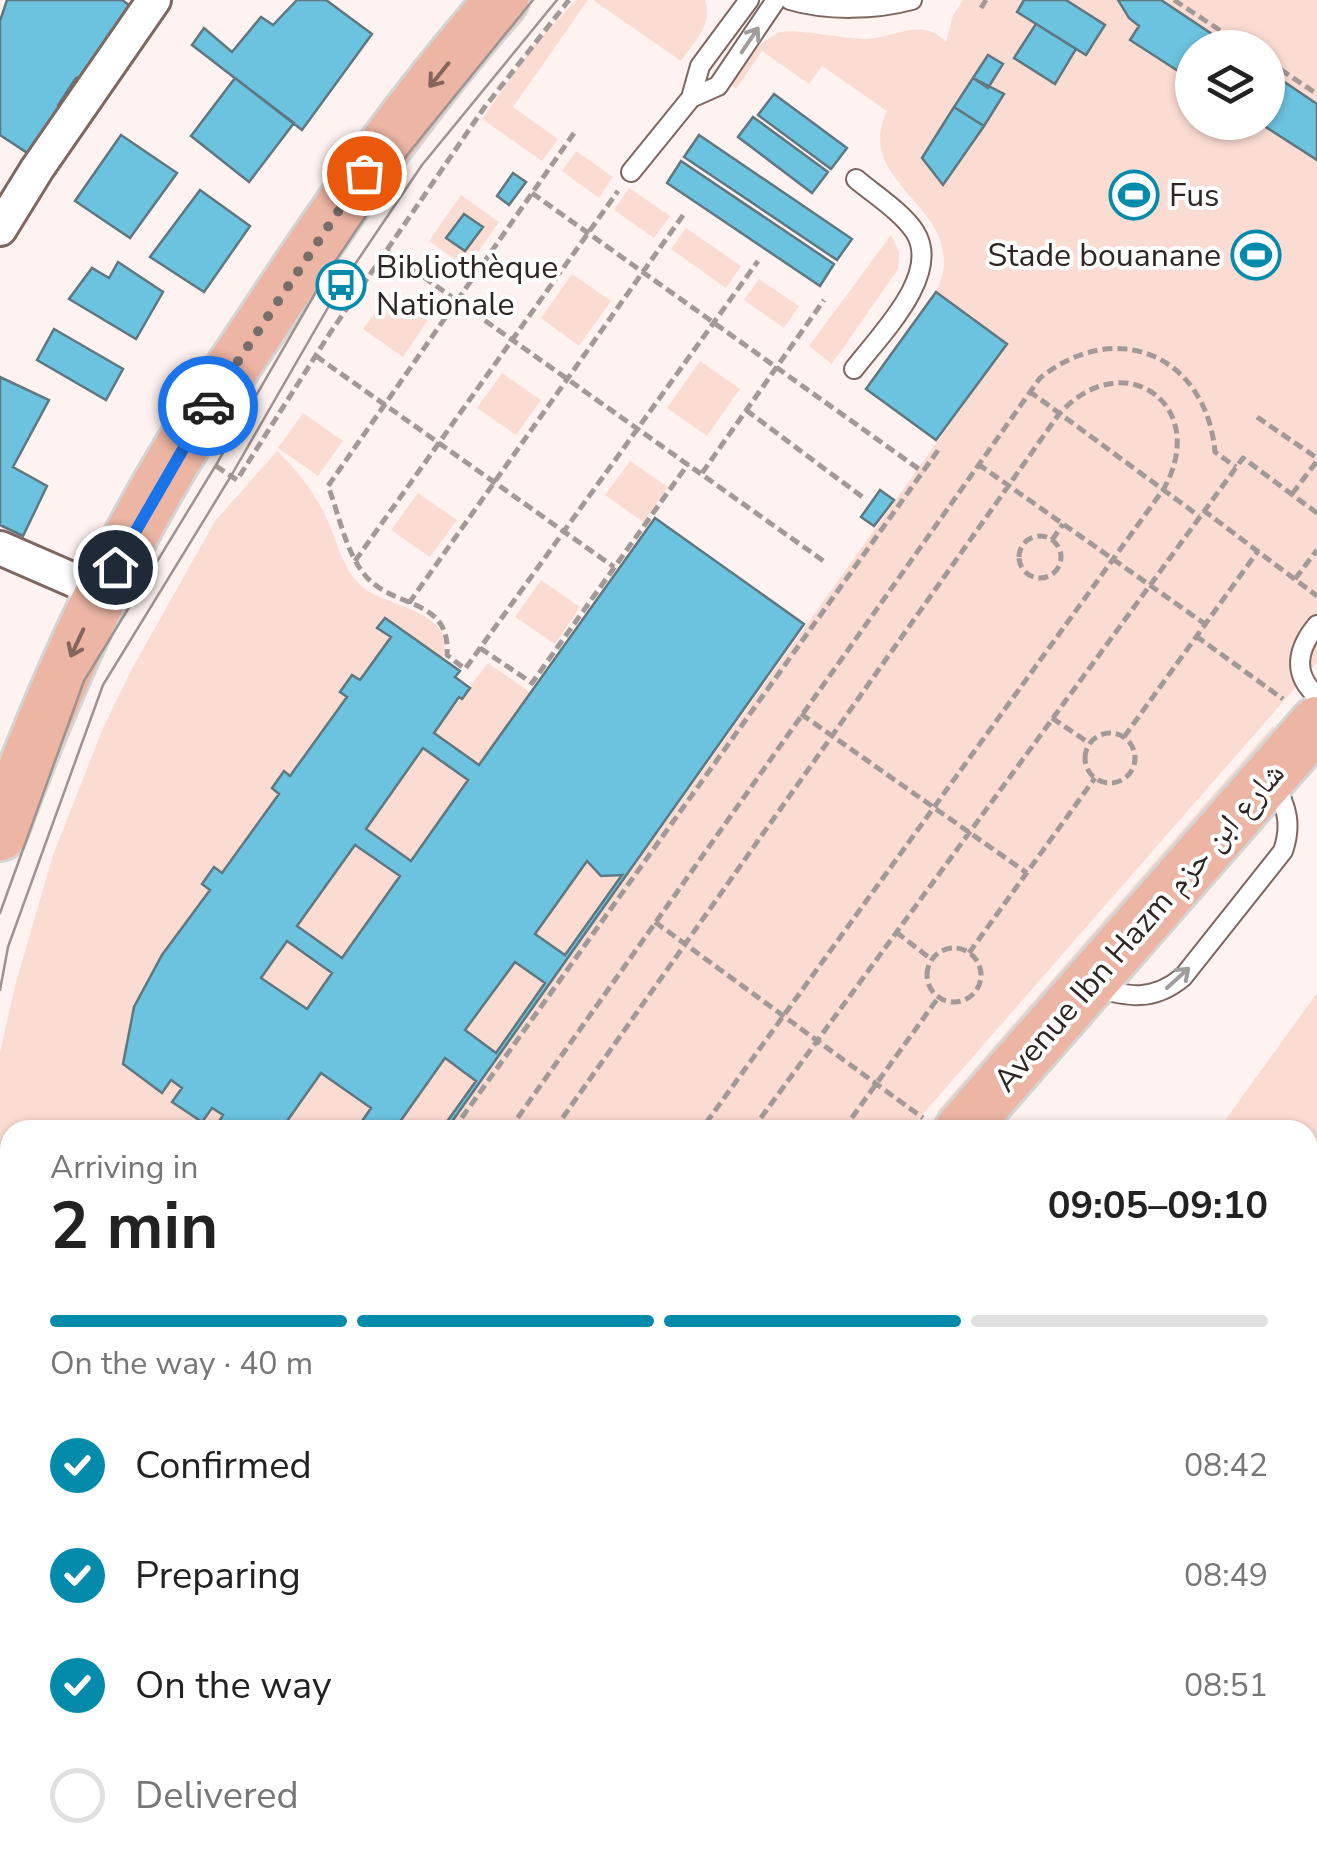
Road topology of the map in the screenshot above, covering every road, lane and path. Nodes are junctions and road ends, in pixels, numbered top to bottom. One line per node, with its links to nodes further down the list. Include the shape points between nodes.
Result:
1 (154, 0): 20 (street)
2 (502, 0): 40 (main road, one-way to 40, via 386,140)
3 (569, 0): 22 (path, via 509,72)
4 (749, 0): 14 (lane, via 700,66)
5 (776, 0): 14 (lane, one-way to 5, via 718,86)
6 (790, 0): 7 (lane, via 878,6)
7 (912, 0)
8 (986, 0): 10 (path)
9 (1174, 0): 11 (path)
10 (981, 8)
11 (1220, 30)
12 (1285, 72): 13 (path)
13 (1317, 94)
14 (691, 98): 16 (lane)
15 (574, 133): 18 (path)
16 (631, 172): 21 (path)
17 (856, 179): 31 (lane, via 915,232 923,257 918,282)
18 (532, 194): 21 (path); 26 (path)
19 (686, 210): 24 (path)
20 (0, 229)
21 (588, 233): 24 (path); 28 (path)
22 (386, 251): 26 (path); 29 (path)
23 (758, 261): 27 (path)
24 (642, 272): 27 (path); 32 (path)
25 (824, 300): 30 (path)
26 (457, 301): 28 (path); 34 (path)
27 (714, 322): 30 (path); 38 (path)
28 (512, 340): 32 (path); 39 (path)
29 (316, 356): 34 (path); 40 (path, via 237,480)
30 (776, 367): 35 (path); 46 (path)
31 (854, 368)
32 (566, 379): 38 (path); 48 (path)
33 (1029, 391): 36 (path); 44 (path); 45 (path, via 1054,366 1087,351 1142,351 1188,382 1208,414 1214,452)
34 (384, 405): 39 (path); 62 (path, via 328,486)
35 (746, 410): 47 (path); 52 (path)
36 (1059, 414): 49 (path); 50 (path); 50 (path, via 1095,385 1125,382 1154,394 1178,432 1177,462)
37 (1257, 417): 42 (path)
38 (637, 428): 43 (path); 56 (path)
39 (439, 443): 48 (path); 62 (path)
40 (183, 444): 69 (main road)
41 (939, 449): 46 (path)
42 (1317, 460): 51 (path)
43 (688, 464): 47 (path); 64 (path)
44 (978, 464): 49 (path); 78 (path)
45 (1236, 468): 51 (path, via 1244,458); 53 (path)
46 (923, 472): 97 (path)
47 (701, 474): 63 (path)
48 (494, 482): 56 (path); 71 (path)
49 (1008, 486): 55 (path); 80 (path)
50 (1163, 490): 53 (path); 61 (path)
51 (1292, 494): 54 (path)
52 (865, 498)
53 (1201, 513): 60 (path); 68 (path)
54 (1317, 513)
55 (1063, 524): 57 (path); 61 (path)
56 (564, 531): 64 (path); 75 (path)
57 (1052, 540): 65 (path, via 1026,542 1019,558); 65 (path, via 1060,556 1053,573)
58 (0, 548): 69 (street)
59 (1317, 550): 66 (path)
60 (1258, 551): 66 (path); 72 (path)
61 (1113, 560): 68 (path); 84 (path)
62 (355, 561): 71 (path, via 378,588)
63 (826, 562)
64 (614, 568): 75 (path, via 532,684)
65 (1027, 574): 67 (path)
66 (1295, 579): 70 (path)
67 (1022, 581)
68 (1149, 585): 72 (path); 79 (path)
69 (101, 592): 86 (main road, one-way to 86, via 32,744)
70 (1317, 596)
71 (409, 602): 75 (path, via 439,621 447,656 465,669)
72 (1205, 624): 74 (path)
73 (1317, 625): 76 (lane, via 1299,658 1304,684)
74 (1196, 636): 77 (path); 81 (path)
75 (480, 648)
76 (1317, 696)
77 (1302, 713): 104 (main road, Avenue Ibn Hazm شارع ابن حزم, one-way to 77, via 1088,986 1270,777)
78 (801, 714): 80 (path); 88 (path)
79 (1052, 718): 82 (path); 85 (path)
80 (832, 736): 84 (path); 90 (path)
81 (1124, 737): 82 (path, via 1109,732); 83 (path, via 1135,751 1128,776 1112,784)
82 (1088, 744): 83 (path, via 1086,766)
83 (1094, 778): 87 (path)
84 (934, 808): 85 (path); 94 (path)
85 (969, 832): 87 (path); 89 (path)
86 (0, 834)
87 (1027, 873): 91 (path)
88 (655, 922): 90 (path); 98 (path)
89 (896, 932): 92 (path); 95 (path)
90 (685, 944): 94 (path); 99 (path)
91 (970, 953): 92 (path, via 949,948); 93 (path, via 981,971 976,992 958,1002)
92 (931, 960): 93 (path, via 926,980)
93 (938, 998): 96 (path)
94 (784, 1016): 95 (path); 100 (path)
95 (817, 1040): 96 (path); 101 (path)
96 (876, 1083): 102 (path); 103 (path)
97 (460, 1120)
98 (516, 1120)
99 (561, 1120)
100 (708, 1120)
101 (759, 1120)
102 (849, 1120)
103 (935, 1120)
104 (948, 1120)

